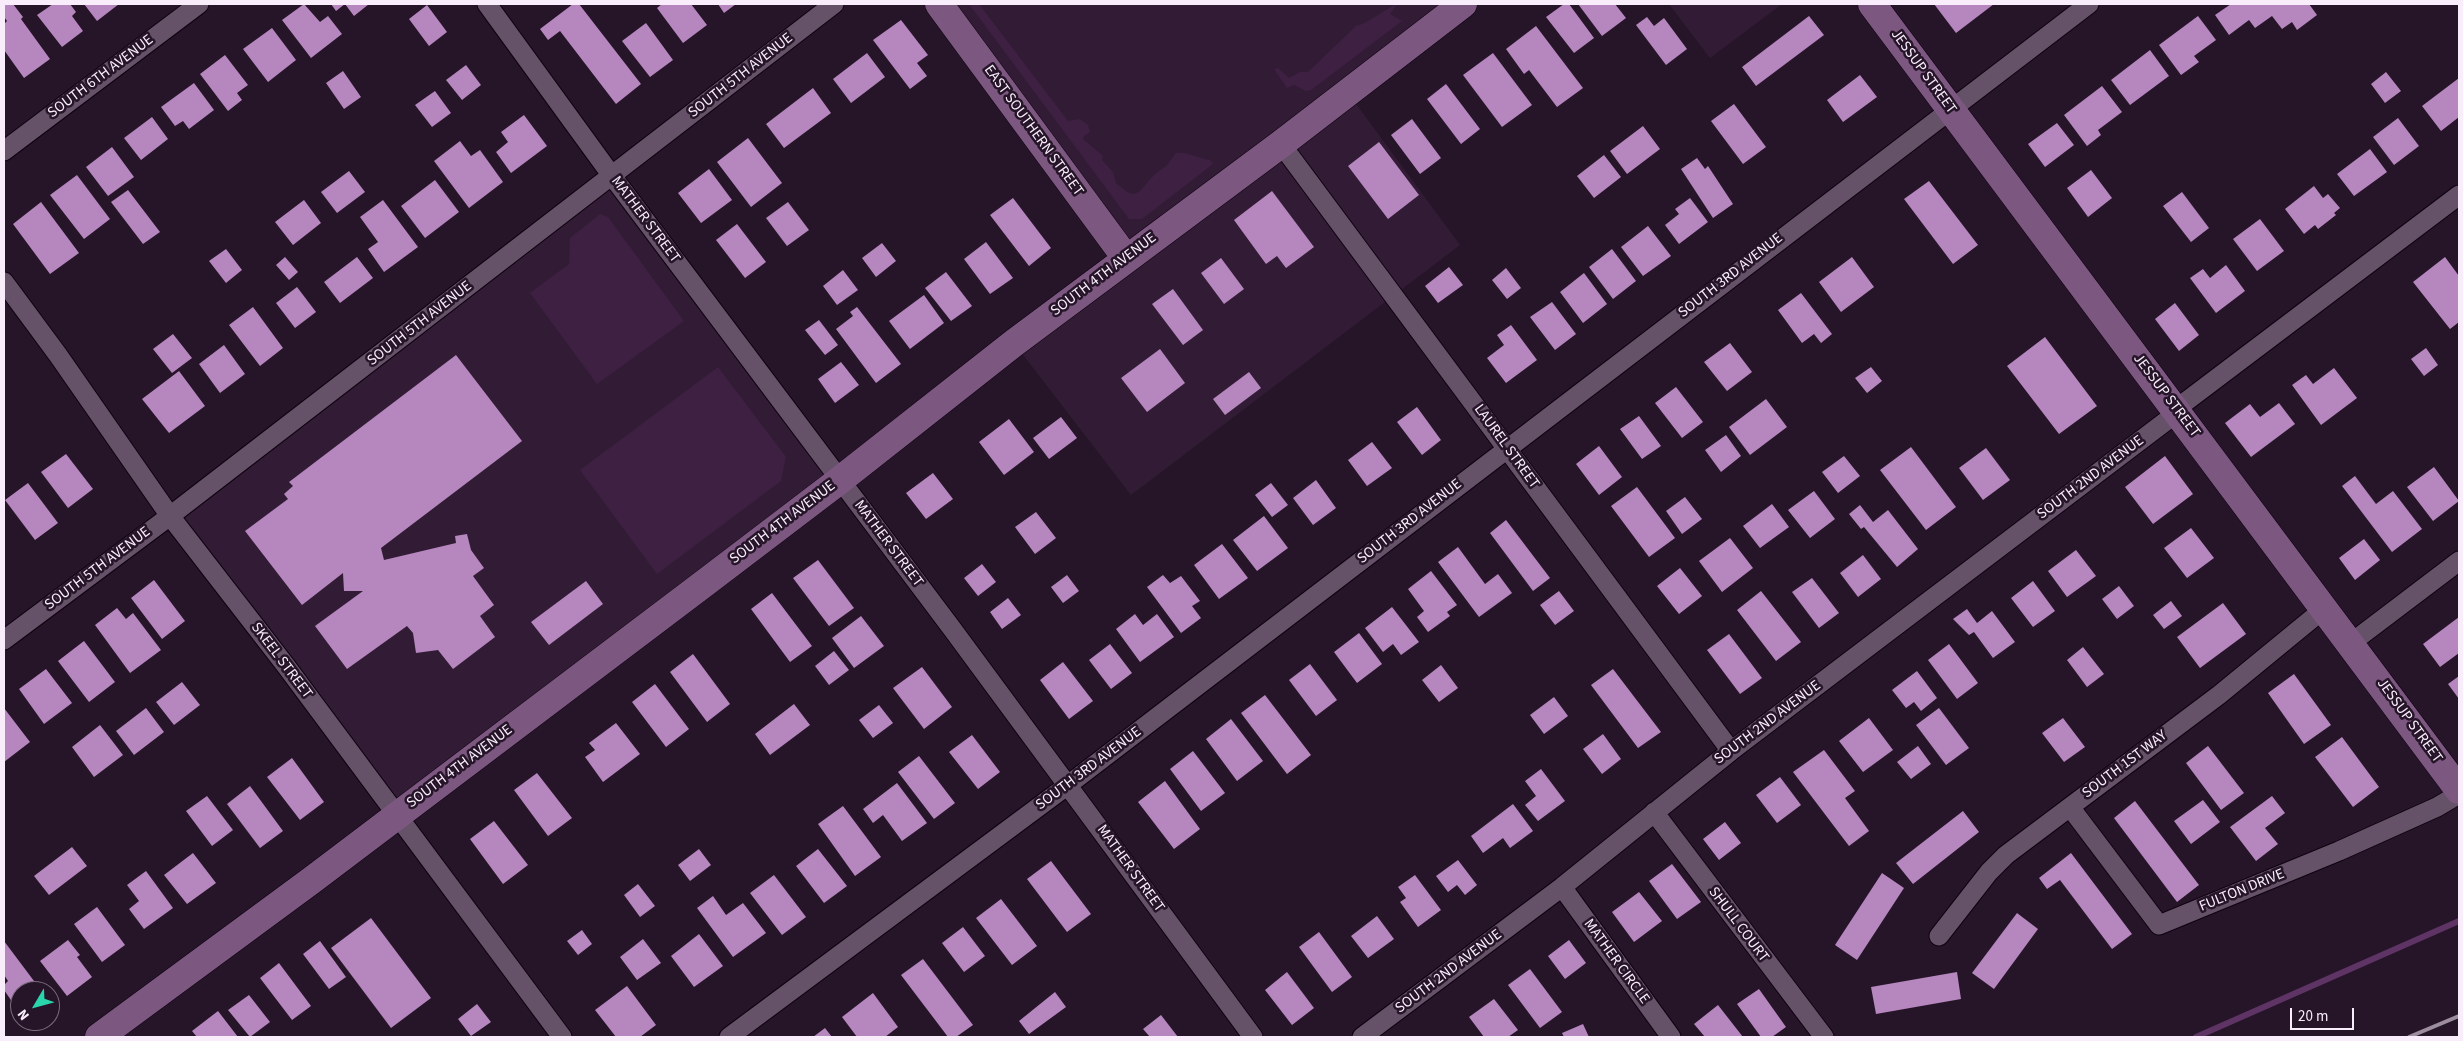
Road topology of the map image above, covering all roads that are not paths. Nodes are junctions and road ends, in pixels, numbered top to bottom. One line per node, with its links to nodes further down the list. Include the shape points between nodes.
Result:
1 (199, 4): 10 (street, SOUTH 6TH AVENUE)
2 (486, 4): 11 (street, MATHER STREET)
3 (834, 4): 11 (street, SOUTH 5TH AVENUE)
4 (940, 4): 13 (main road, EAST SOUTHERN STREET)
5 (1463, 4): 9 (main road, SOUTH 4TH AVENUE)
6 (1872, 4): 8 (main road, JESSUP STREET)
7 (2089, 4): 8 (street, SOUTH 3RD AVENUE)
8 (1949, 108): 15 (main road, JESSUP STREET); 16 (street, SOUTH 3RD AVENUE)
9 (1281, 144): 13 (main road, SOUTH 4TH AVENUE); 16 (street, LAUREL STREET)
10 (4, 151)
11 (612, 176): 17 (street, MATHER STREET); 18 (street, SOUTH 5TH AVENUE)
12 (2459, 195): 15 (street, SOUTH 2ND AVENUE)
13 (1126, 258): 17 (main road, SOUTH 4TH AVENUE)
14 (4, 282): 18 (street, SKEEL STREET)
15 (2177, 411): 20 (main road, JESSUP STREET); 23 (street, SOUTH 2ND AVENUE)
16 (1506, 448): 23 (street, LAUREL STREET); 24 (street, SOUTH 3RD AVENUE)
17 (840, 480): 24 (street, MATHER STREET); 29 (main road, SOUTH 4TH AVENUE)
18 (170, 516): 21 (street, SOUTH 5TH AVENUE); 29 (street, SKEEL STREET)
19 (2459, 561): 22 (street)
20 (2325, 608): 22 (main road, JESSUP STREET); 27 (street, SOUTH 1ST WAY, via 2219,695)
21 (4, 640)
22 (2351, 643): 25 (main road, JESSUP STREET)
23 (1731, 751): 28 (street, SOUTH 2ND AVENUE)
24 (1068, 785): 34 (street, SOUTH 3RD AVENUE); 35 (street, MATHER STREET)
25 (2459, 790)
26 (2459, 794): 27 (street, FULTON DRIVE, via 2438,807 2339,851 2159,925)
27 (2070, 807): 31 (street, SOUTH 1ST WAY, via 2006,855)
28 (1654, 812): 30 (street, SOUTH 2ND AVENUE); 38 (street, SHULL COURT)
29 (396, 816): 32 (main road, SOUTH 4TH AVENUE); 33 (street, SKEEL STREET)
30 (1562, 887): 36 (street, SOUTH 2ND AVENUE); 37 (street, MATHER CIRCLE)
31 (1939, 936)
32 (99, 1037)
33 (562, 1037)
34 (729, 1037)
35 (1253, 1037)
36 (1362, 1037)
37 (1671, 1037)
38 (1824, 1037)

